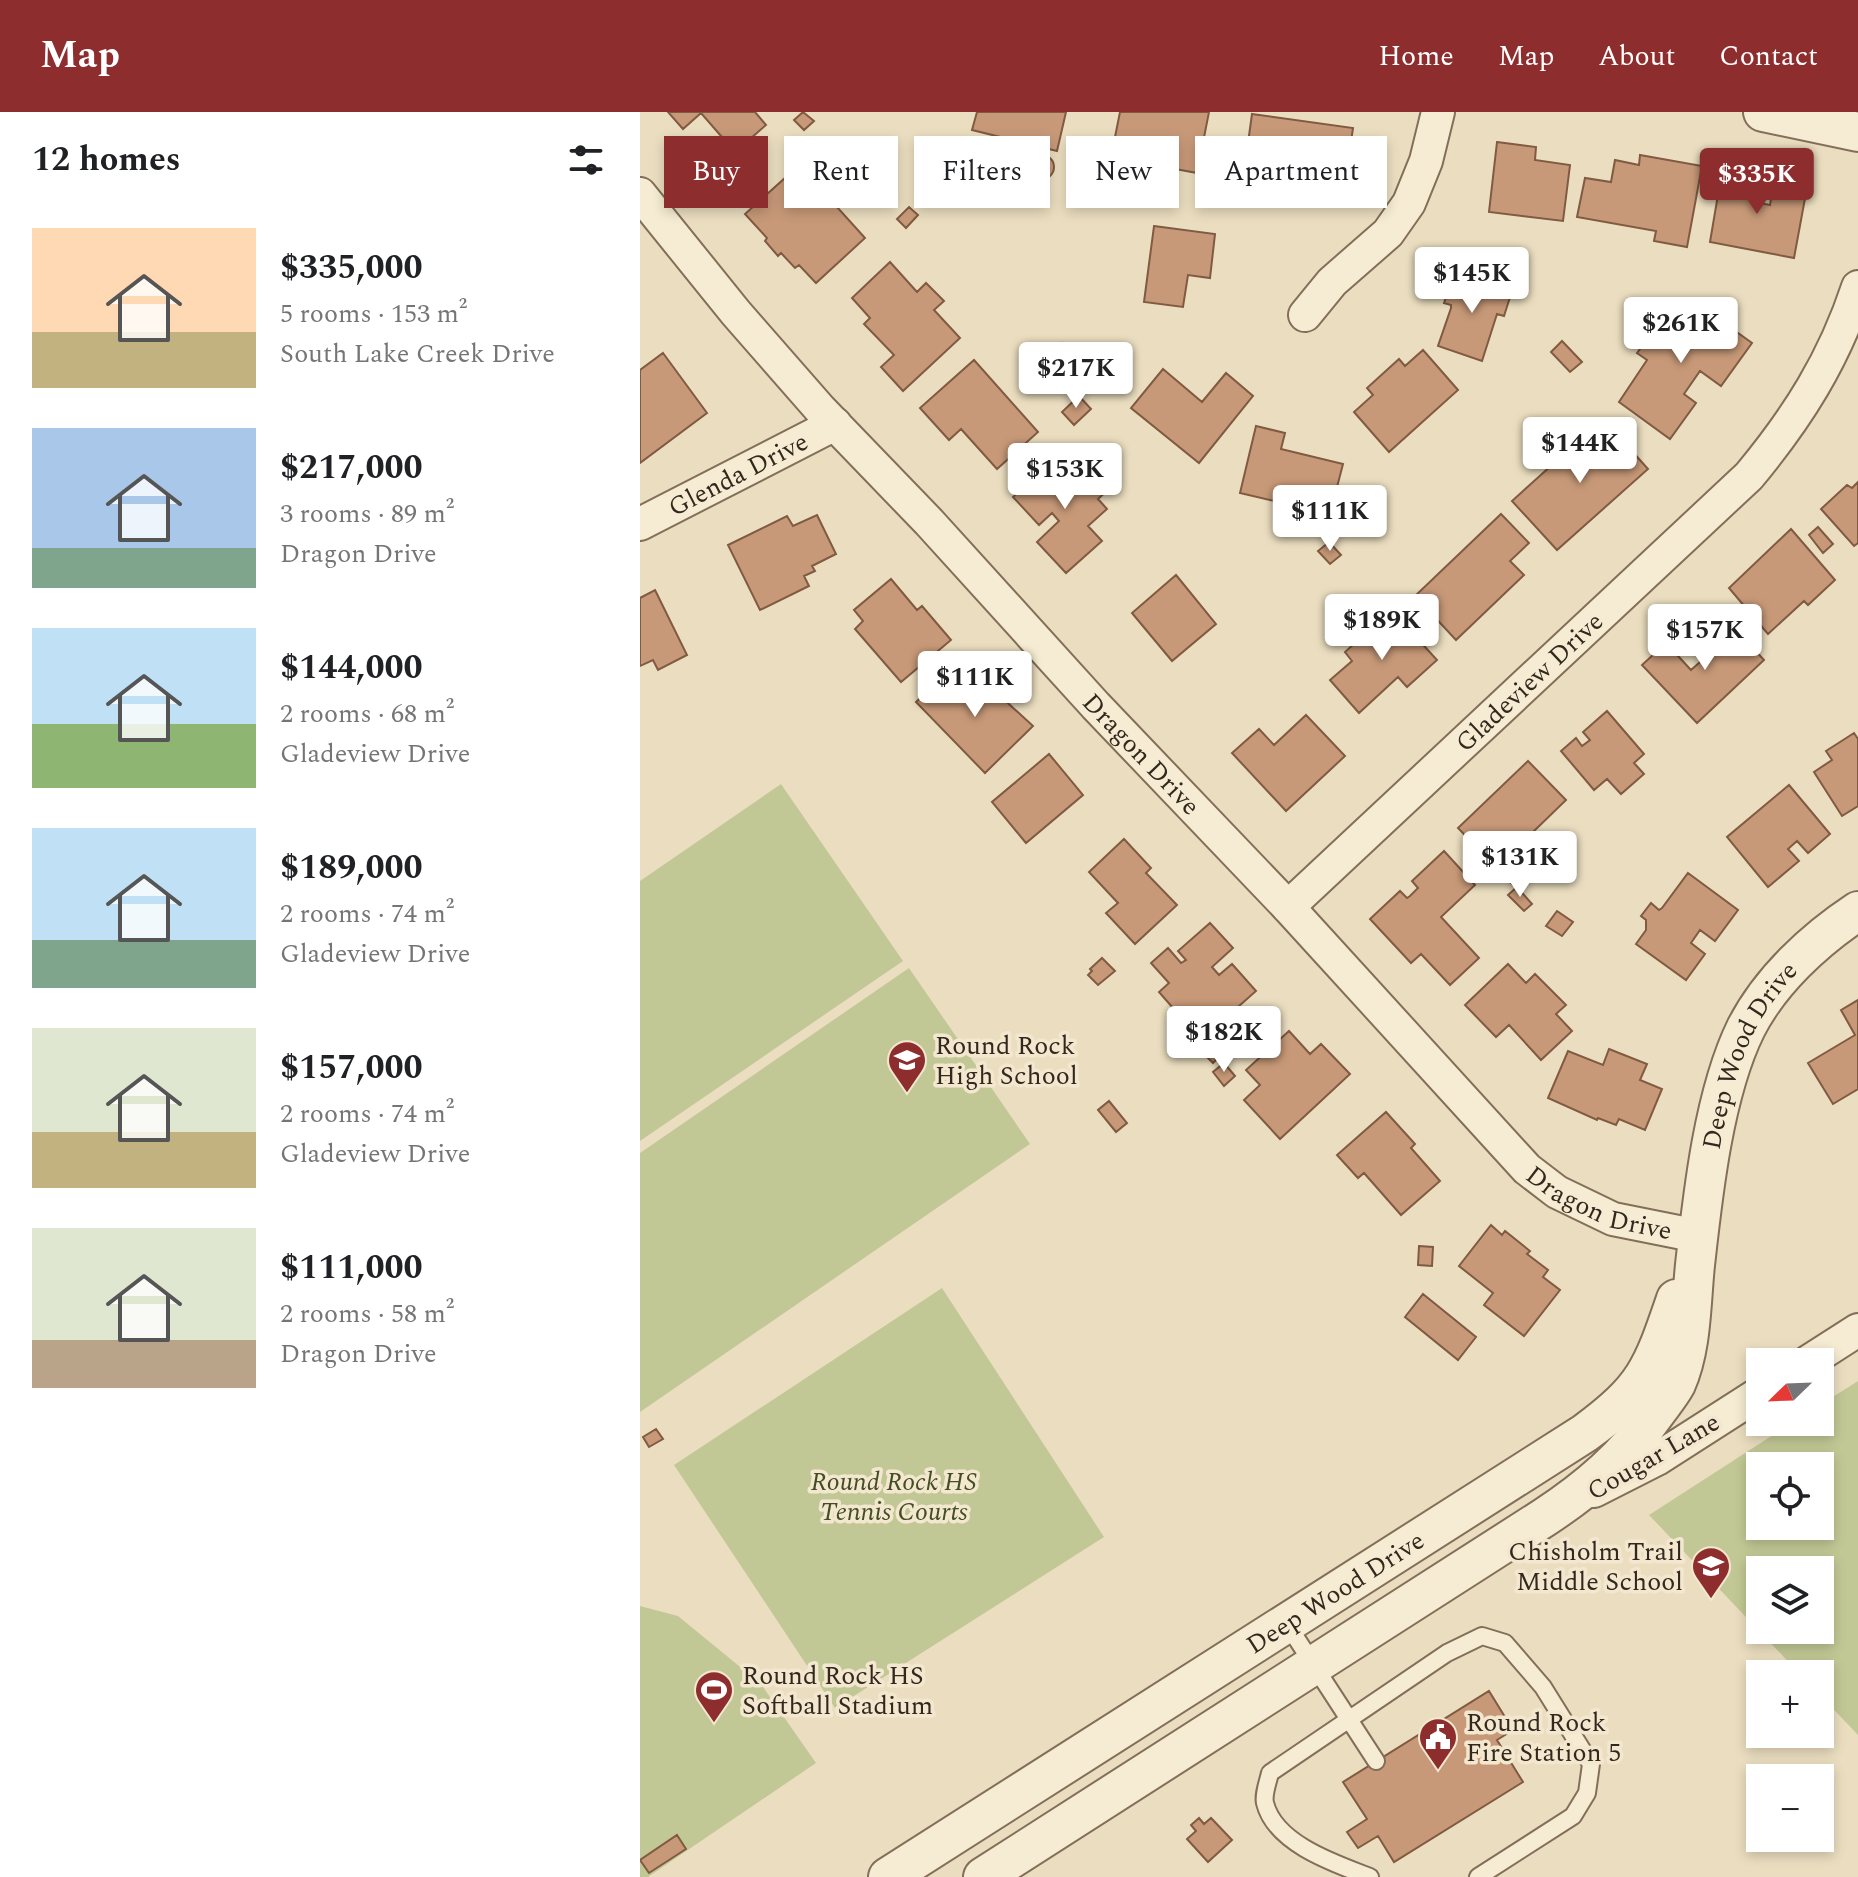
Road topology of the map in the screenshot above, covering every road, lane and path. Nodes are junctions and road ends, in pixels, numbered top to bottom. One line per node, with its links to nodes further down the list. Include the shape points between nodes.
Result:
1 (1438, 112): 6 (street, via 1409,203 1388,233 1332,282)
2 (1763, 112): 3 (street)
3 (1858, 132)
4 (640, 194): 7 (street, Dragon Drive)
5 (1858, 287): 9 (street, Gladeview Drive, via 1811,394 1749,476)
6 (1305, 315)
7 (835, 424): 8 (street, Glenda Drive); 9 (street, Dragon Drive)
8 (640, 524)
9 (1288, 907): 11 (street, Dragon Drive, via 1527,1169 1557,1192 1613,1219)
10 (1858, 911): 11 (street, Deep Wood Drive, via 1804,954 1746,1029 1720,1101)
11 (1698, 1236): 15 (street, Deep Wood Drive, via 1683,1366 1674,1388 1617,1463); 16 (street, Deep Wood Drive, via 1657,1353 1645,1378 1618,1408)
12 (1858, 1330): 13 (street)
13 (1830, 1348)
14 (1746, 1402): 15 (street, Cougar Lane, via 1657,1459)
15 (1545, 1517): 17 (street, Deep Wood Drive)
16 (1287, 1624): 17 (lane); 20 (street, Deep Wood Drive)
17 (1314, 1666): 18 (lane); 21 (street, Deep Wood Drive)
18 (1348, 1718): 19 (lane); 22 (lane, via 1270,1773 1264,1801 1275,1825 1322,1859); 23 (lane, via 1482,1636 1505,1643 1543,1687 1591,1764 1587,1793 1573,1816)
19 (1376, 1761)
20 (888, 1877)
21 (983, 1877)
22 (1370, 1877)
23 (1478, 1877)

